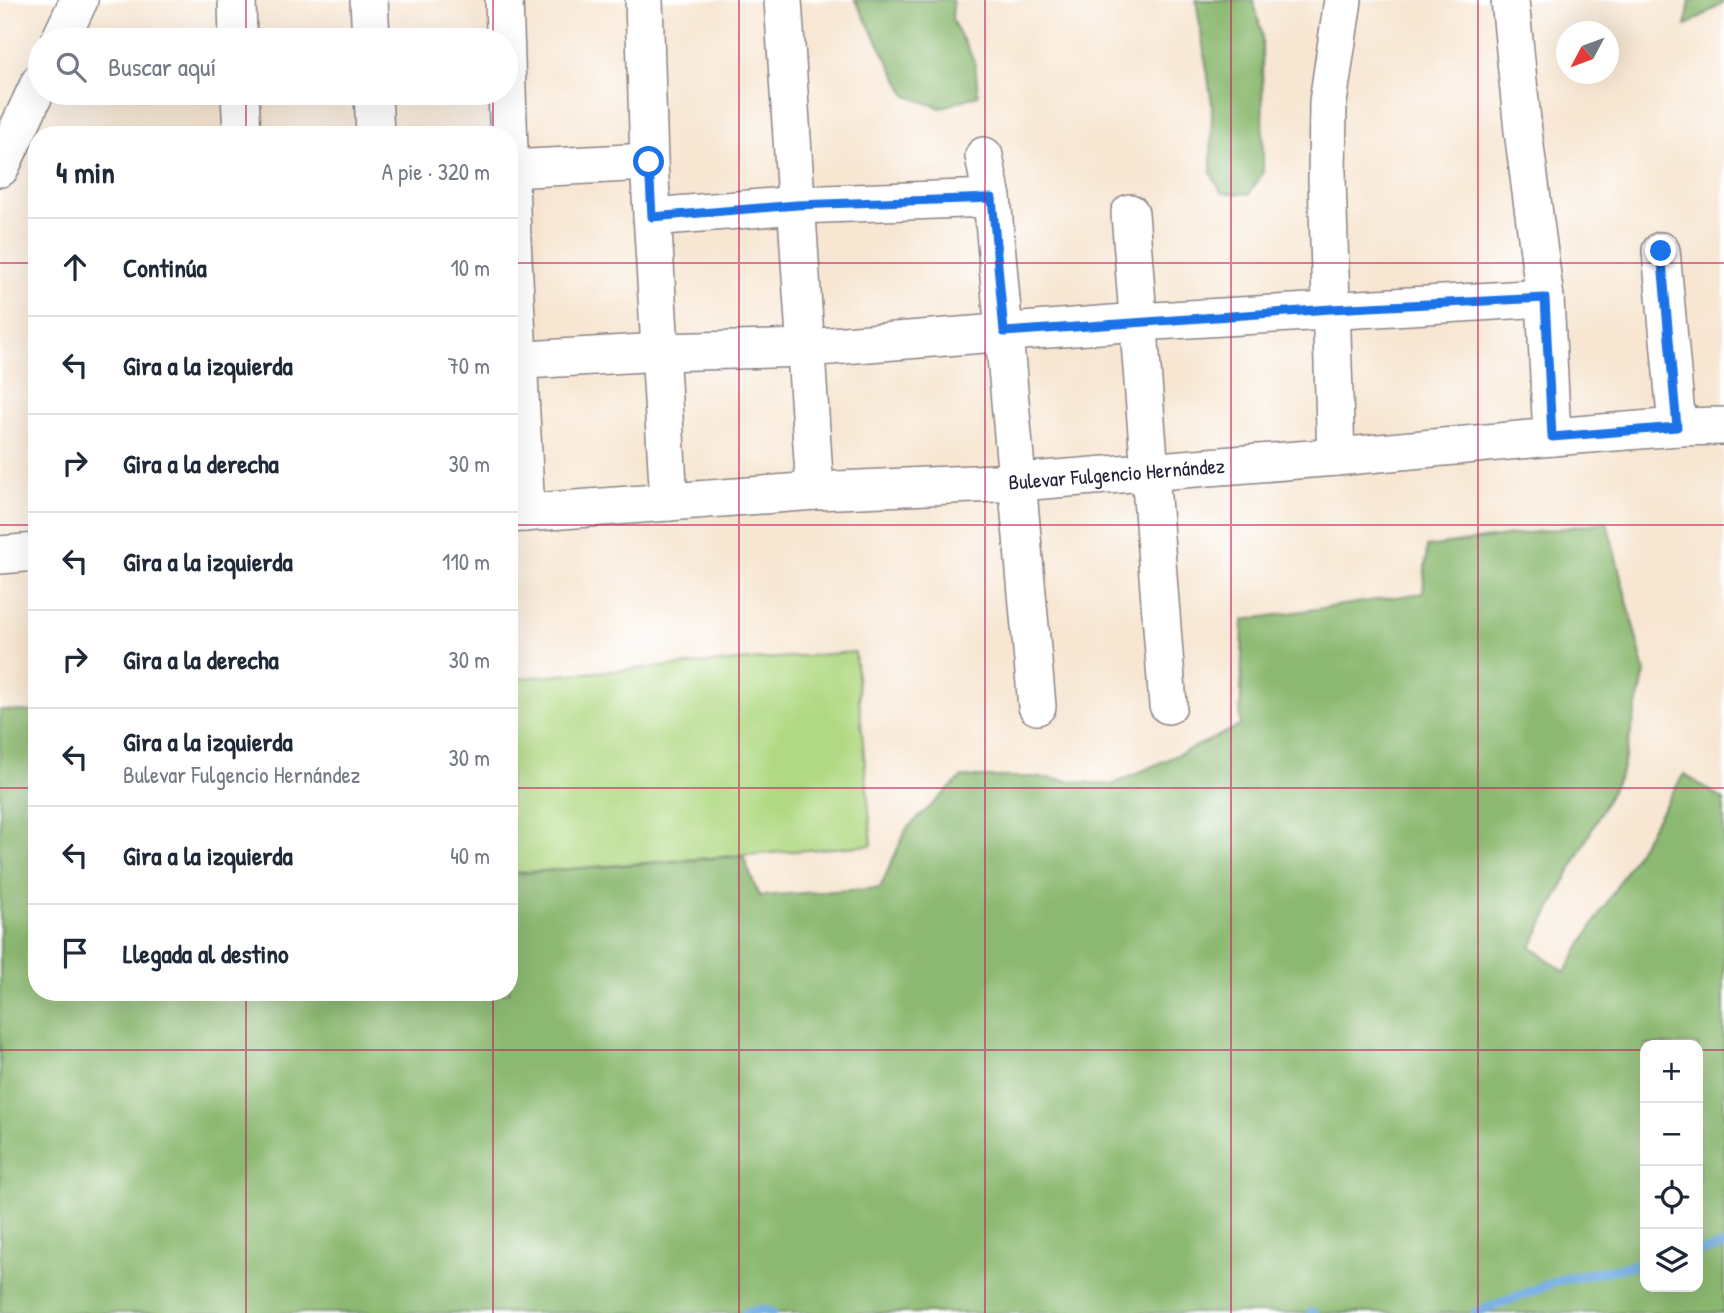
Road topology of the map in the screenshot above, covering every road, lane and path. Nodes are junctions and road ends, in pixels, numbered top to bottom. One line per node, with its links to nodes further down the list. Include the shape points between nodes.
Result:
1 (79, 0): 9 (street)
2 (237, 0): 10 (street)
3 (369, 0): 11 (street)
4 (504, 0): 12 (street)
5 (644, 0): 21 (street)
6 (783, 0): 25 (street)
7 (1343, 0): 30 (street, via 1328,102)
8 (1510, 0): 29 (street)
9 (66, 28)
10 (238, 28)
11 (370, 28)
12 (505, 28)
13 (29, 105): 22 (street)
14 (241, 105): 17 (street)
15 (374, 105): 18 (street)
16 (508, 105): 19 (street)
17 (242, 126)
18 (375, 126)
19 (508, 126)
20 (984, 156): 24 (street)
21 (649, 162): 23 (street); 27 (street)
22 (0, 168)
23 (518, 169)
24 (992, 198): 25 (street); 32 (street)
25 (797, 205): 27 (street); 33 (street)
26 (1130, 213): 31 (street)
27 (652, 217): 34 (street)
28 (1661, 251): 37 (street)
29 (1545, 298): 30 (street); 38 (street)
30 (1331, 309): 31 (street); 39 (street)
31 (1138, 321): 32 (street); 40 (street)
32 (1004, 332): 33 (street); 41 (street)
33 (805, 348): 34 (street); 42 (street)
34 (660, 352): 35 (street); 43 (street)
35 (518, 360)
36 (1724, 426): 37 (street, Bulevar Fulgencio Hernández)
37 (1677, 427): 38 (street, Bulevar Fulgencio Hernández)
38 (1552, 437): 39 (street, Bulevar Fulgencio Hernández)
39 (1336, 457): 40 (street, Bulevar Fulgencio Hernández)
40 (1150, 472): 41 (street, Bulevar Fulgencio Hernández); 47 (street)
41 (1018, 482): 42 (street, Bulevar Fulgencio Hernández); 48 (street)
42 (815, 491): 43 (street, Bulevar Fulgencio Hernández)
43 (668, 502): 44 (street, Bulevar Fulgencio Hernández)
44 (518, 513)
45 (28, 553): 46 (street)
46 (0, 555)
47 (1168, 705)
48 (1037, 706)

